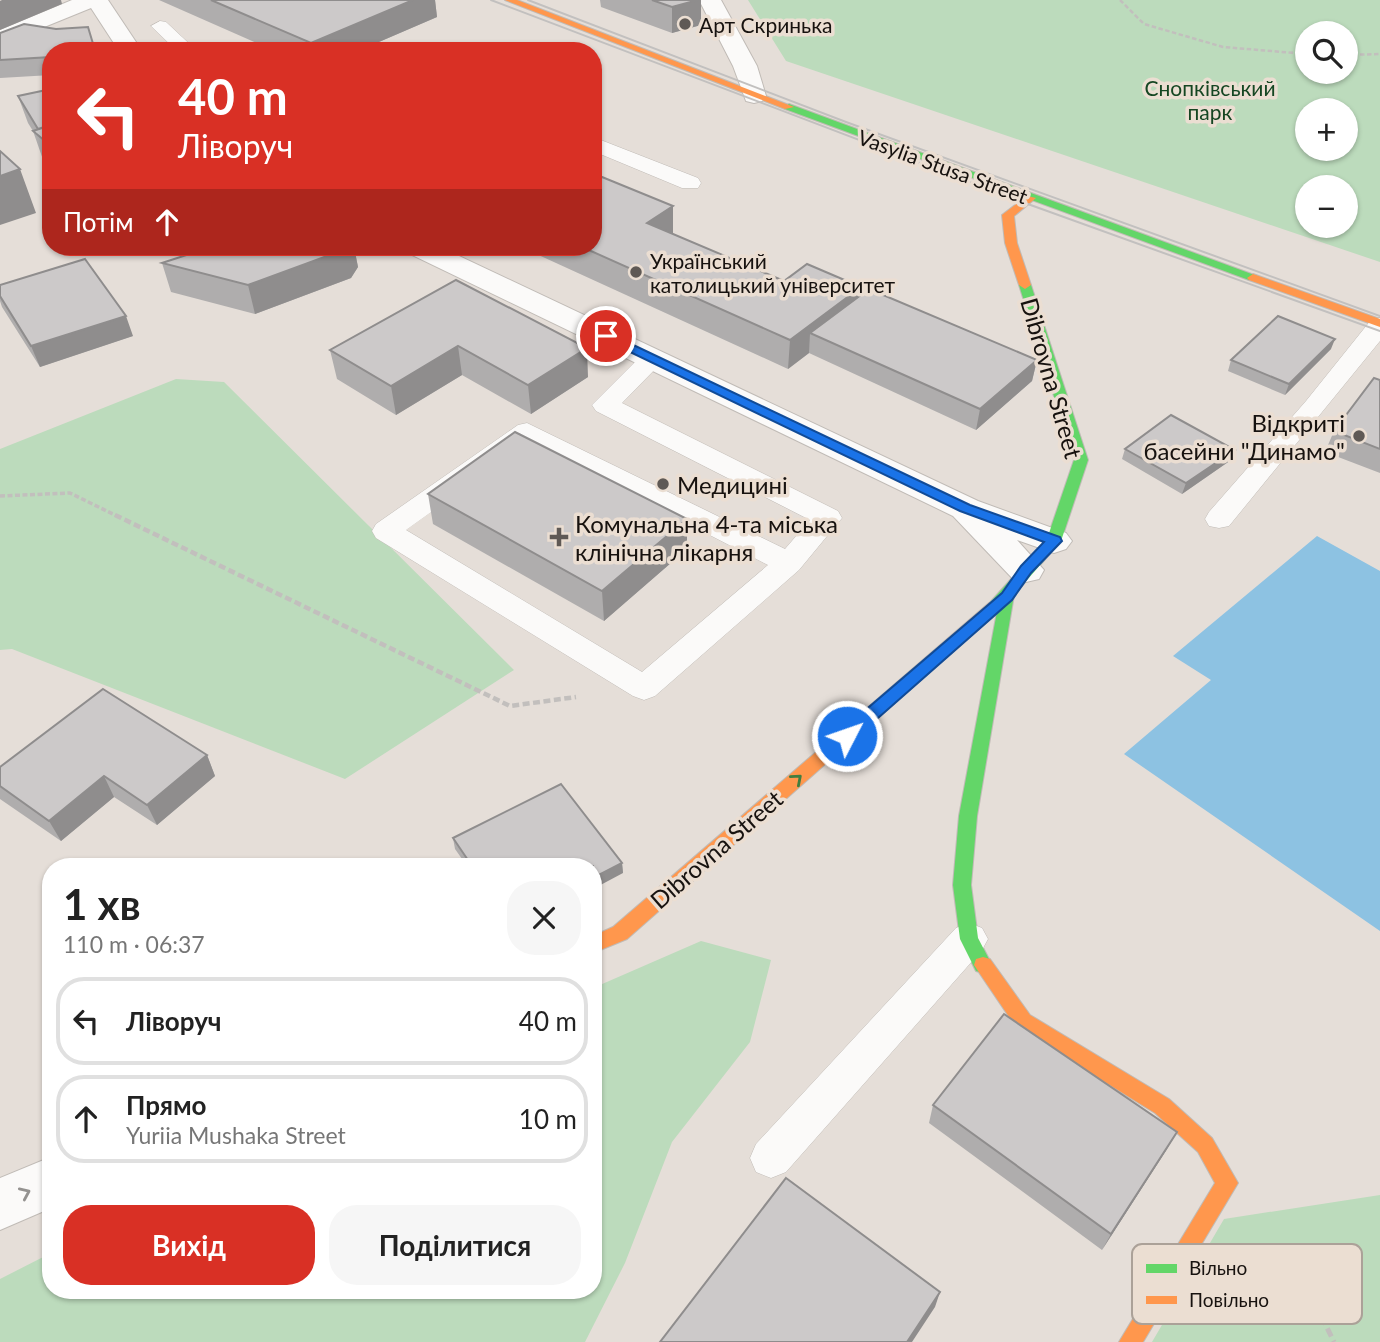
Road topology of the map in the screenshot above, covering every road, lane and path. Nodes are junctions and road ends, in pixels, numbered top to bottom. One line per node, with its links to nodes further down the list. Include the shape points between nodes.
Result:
1 (91, 0): 7 (street)
2 (97, 0): 8 (street)
3 (509, 0): 13 (street, Vasylia Stusa Street)
4 (710, 0): 13 (street, via 745,66)
5 (1120, 0): 10 (path, via 1144,24 1223,47)
6 (160, 26): 9 (lane)
7 (0, 38)
8 (125, 42)
9 (178, 42)
10 (1295, 53)
11 (1380, 54): 12 (path)
12 (1358, 55)
13 (754, 96): 16 (street, Vasylia Stusa Street)
14 (602, 147): 15 (lane)
15 (690, 183)
16 (1031, 198): 18 (street, Vasylia Stusa Street); 23 (street, Dibrovna Street, via 1008,215 1011,243 1081,460)
17 (437, 256): 19 (street)
18 (1380, 324): 22 (lane)
19 (653, 358): 21 (street); 24 (lane, via 605,405 828,518)
20 (0, 496): 26 (path, via 70,493)
21 (965, 508): 23 (street); 25 (street)
22 (1219, 519)
23 (1054, 541): 25 (street, Dibrovna Street)
24 (789, 563): 24 (lane, via 527,431 386,531 644,688)
25 (1017, 583): 27 (street, via 968,816 962,885); 28 (street, Dibrovna Street, one-way to 25, via 620,933)
26 (510, 706)
27 (970, 939): 29 (lane); 32 (street, via 987,973 1023,1021 1162,1106 1205,1145 1227,1183)
28 (602, 941)
29 (771, 1158)
30 (42, 1186): 31 (street, one-way to 30)
31 (0, 1204)
32 (1190, 1244)
33 (1141, 1324): 35 (street)
34 (1325, 1324): 36 (path)
35 (1130, 1342)
36 (1334, 1342)

